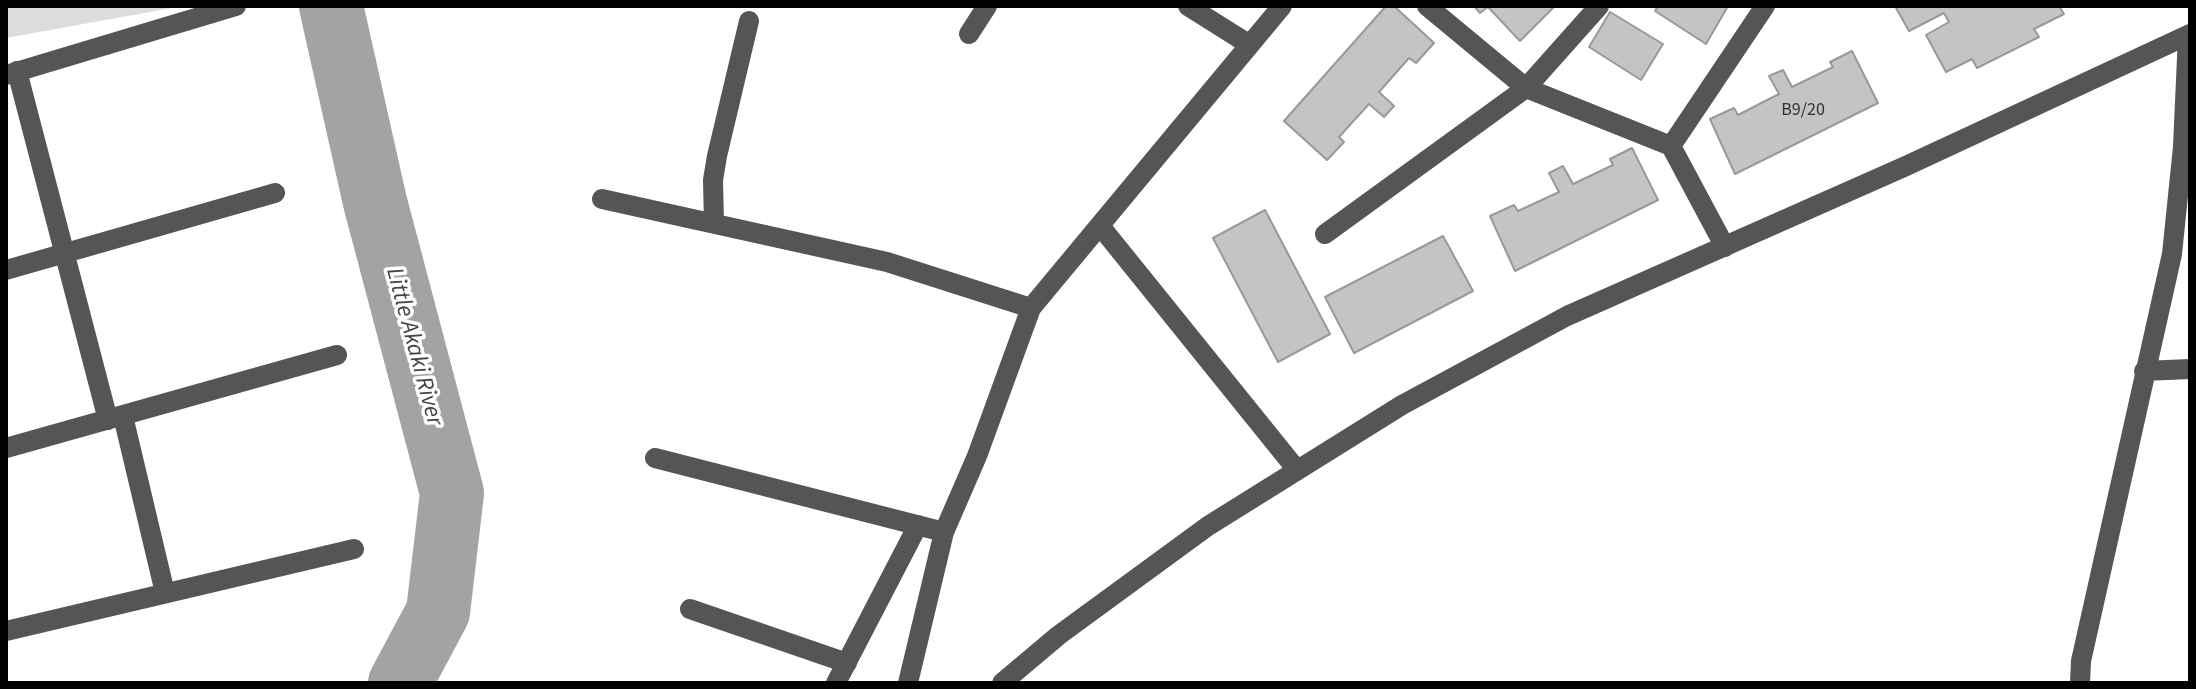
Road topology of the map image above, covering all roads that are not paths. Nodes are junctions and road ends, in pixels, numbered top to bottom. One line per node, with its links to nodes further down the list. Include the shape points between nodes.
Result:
1 (236, 6): 12 (street)
2 (987, 6): 9 (street)
3 (1188, 6): 11 (street)
4 (1282, 6): 11 (street)
5 (1427, 6): 13 (street)
6 (1599, 6): 13 (street)
7 (1765, 6): 14 (street)
8 (749, 21): 18 (street, via 717,156)
9 (969, 34)
10 (2189, 34): 15 (street); 21 (street)
11 (1250, 45): 19 (street)
12 (12, 73): 22 (street)
13 (1526, 88): 14 (street); 20 (street)
14 (1671, 146): 21 (street)
15 (2186, 153): 23 (street)
16 (275, 193): 22 (street)
17 (602, 199): 18 (street)
18 (714, 223): 25 (street, via 887,262)
19 (1101, 227): 25 (street); 32 (street)
20 (1325, 234)
21 (1725, 247): 32 (street, via 1567,316 1402,405)
22 (67, 252): 24 (street); 29 (street)
23 (2181, 256): 28 (street)
24 (6, 270)
25 (1031, 308): 34 (street)
26 (337, 355): 29 (street)
27 (2190, 369): 28 (street)
28 (2144, 371): 43 (street)
29 (115, 418): 30 (street); 36 (street)
30 (6, 448)
31 (655, 458): 33 (street)
32 (1297, 470): 42 (street, via 1208,526)
33 (918, 525): 34 (street); 39 (street)
34 (944, 532): 41 (street)
35 (354, 549): 36 (street)
36 (165, 593): 38 (street)
37 (690, 609): 39 (street)
38 (6, 631)
39 (847, 663): 40 (street)
40 (836, 683)
41 (908, 683)
42 (1002, 683)
43 (2080, 683)

